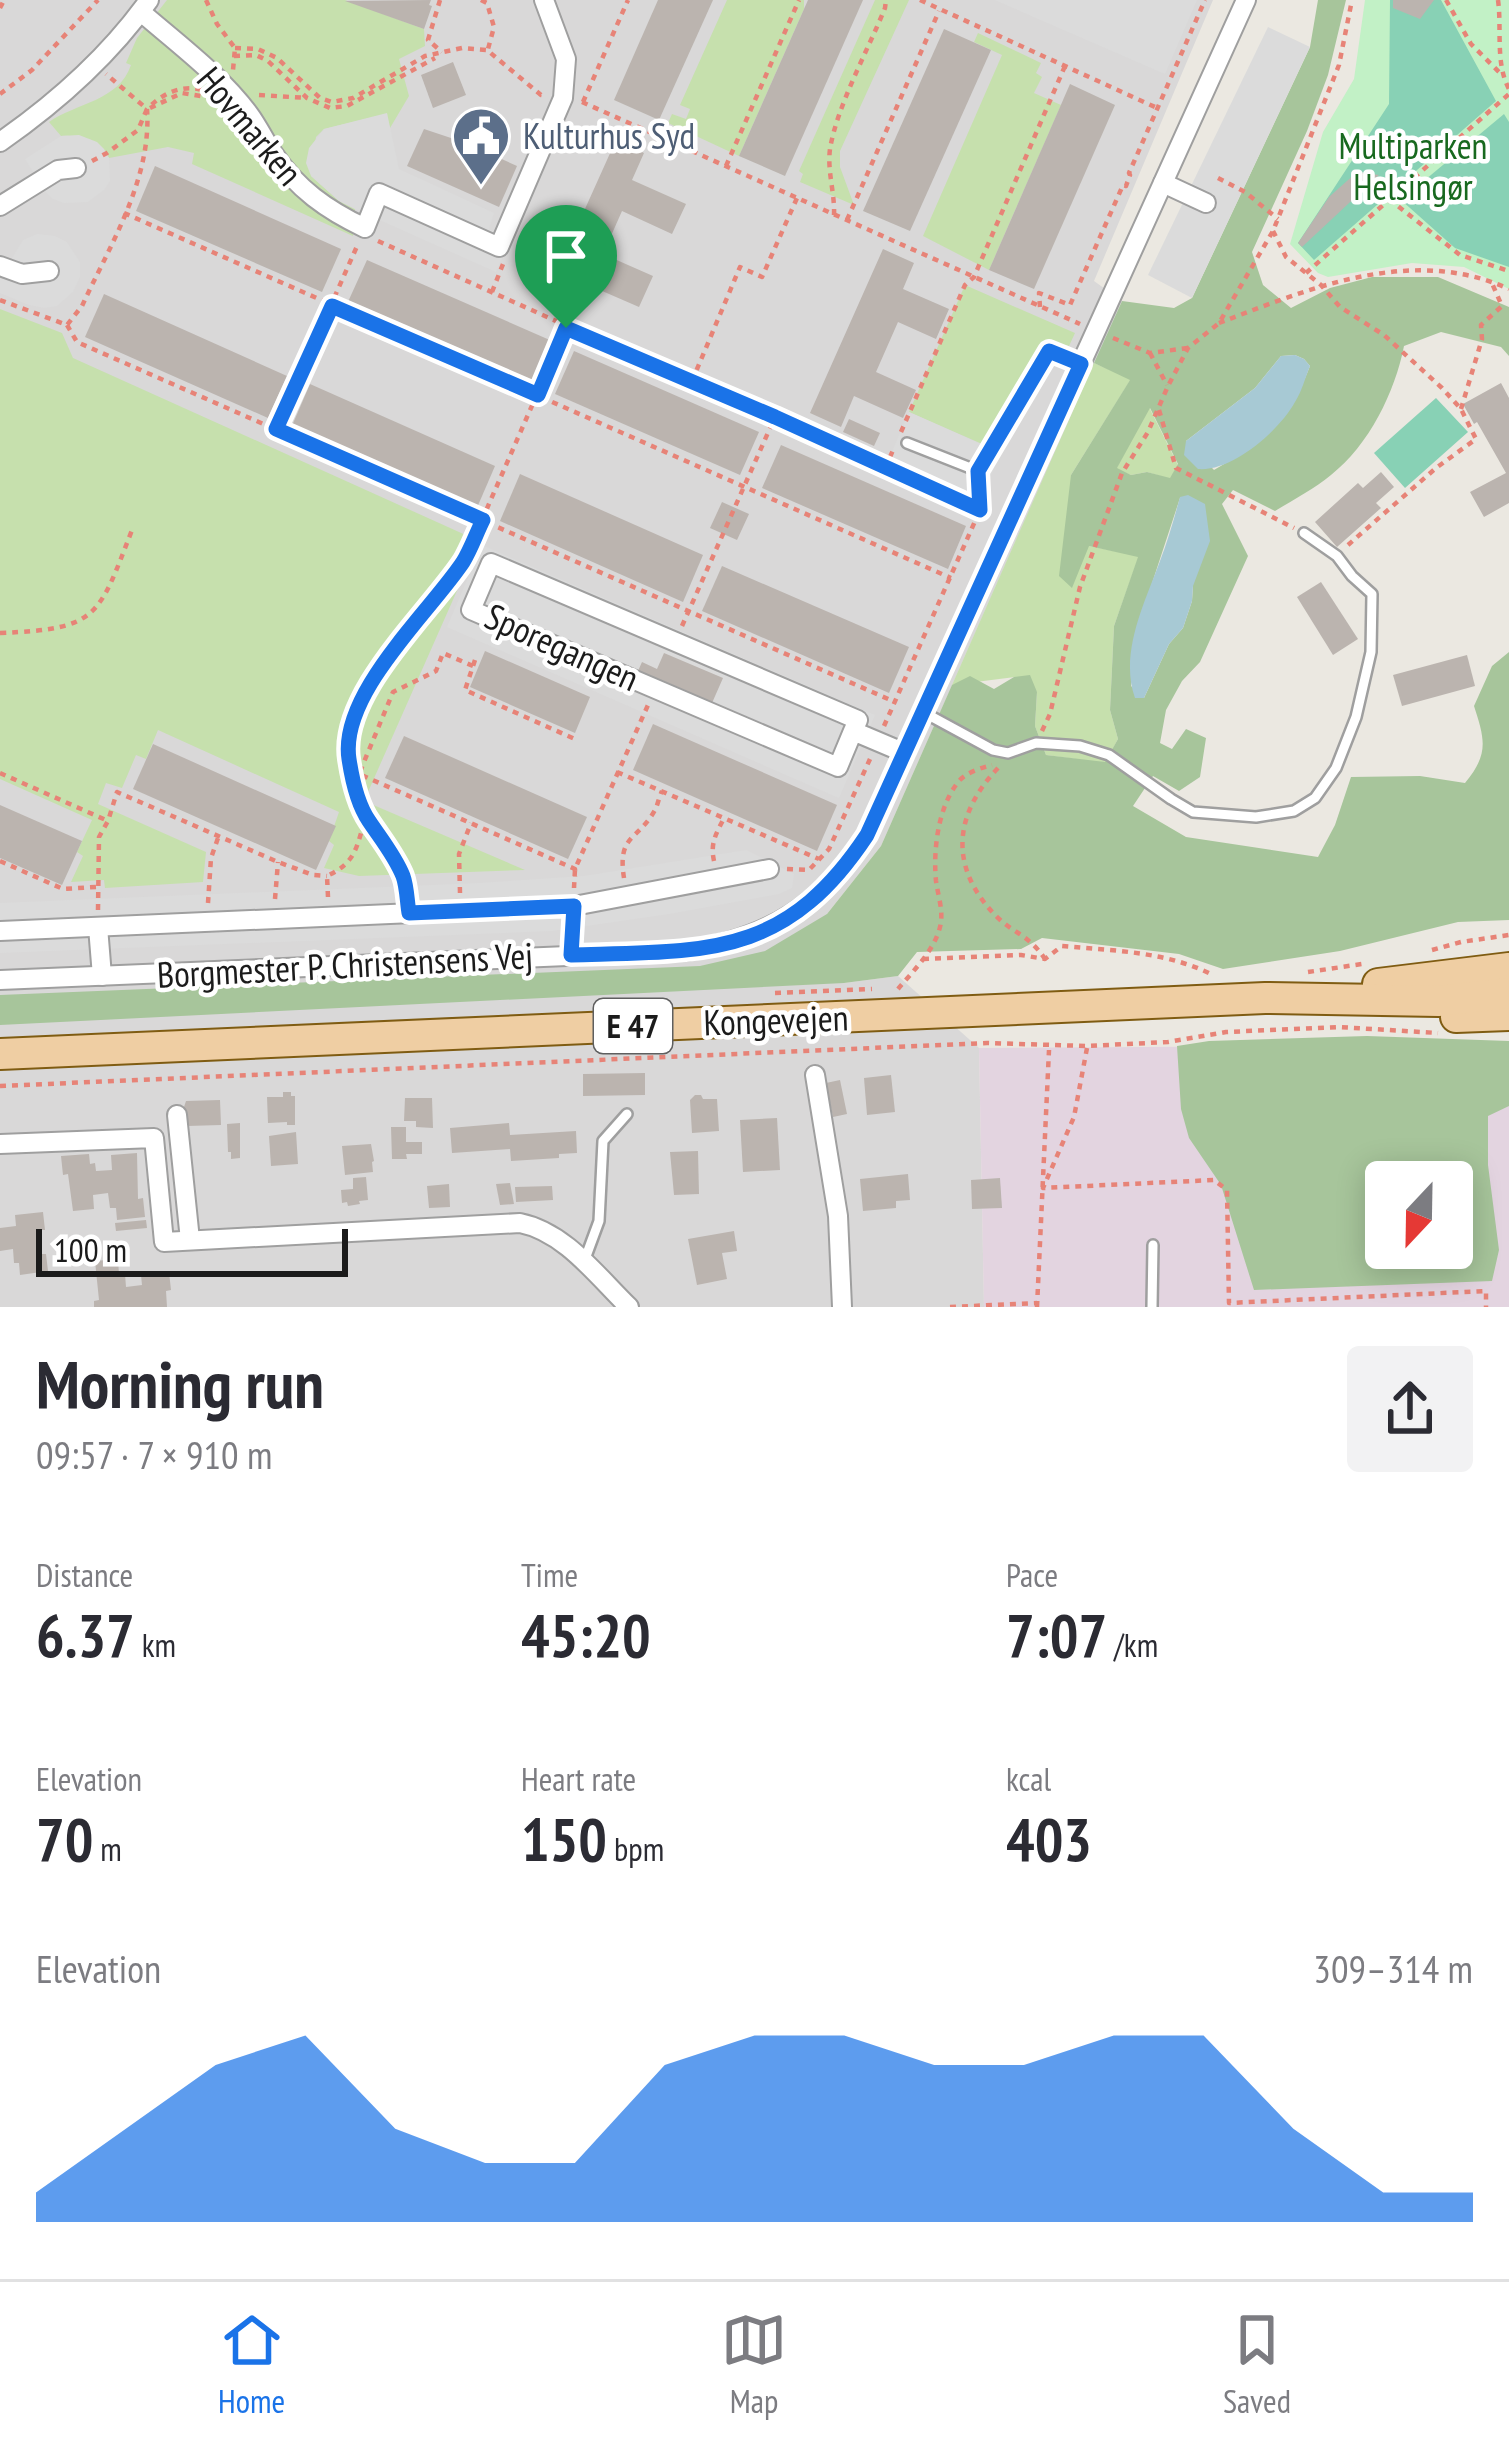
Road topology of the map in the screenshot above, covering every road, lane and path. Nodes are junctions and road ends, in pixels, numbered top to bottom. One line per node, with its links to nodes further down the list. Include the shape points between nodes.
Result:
1 (4, 0): 17 (path)
2 (98, 0): 27 (path)
3 (206, 0): 20 (path)
4 (440, 0): 21 (path, via 428,40)
5 (481, 0): 19 (path, via 494,27)
6 (544, 0): 28 (street)
7 (628, 0): 28 (path)
8 (799, 0): 32 (path)
9 (886, 0): 41 (path, via 834,131)
10 (920, 0): 18 (path)
11 (1205, 0): 29 (path)
12 (1246, 0): 35 (street, Borgmester P. Christensens Vej)
13 (1352, 0): 42 (path, via 1340,65)
14 (1446, 0): 24 (path, via 1471,44)
15 (1498, 0): 24 (path)
16 (145, 6): 22 (street); 25 (street, Hovmarken)
17 (0, 8)
18 (940, 9): 23 (path); 43 (path)
19 (488, 50): 21 (path); 28 (path, via 542,95)
20 (235, 52): 21 (path, via 258,49 277,58 332,102); 25 (path)
21 (443, 53)
22 (95, 64): 30 (path); 31 (street)
23 (1065, 66): 29 (path); 51 (path)
24 (1501, 74): 26 (path)
25 (223, 87): 30 (path, via 179,89); 44 (street, Hovmarken, via 304,192)
26 (1509, 92): 37 (path)
27 (0, 94)
28 (574, 100): 32 (path); 46 (street)
29 (1157, 108): 58 (path, via 1070,305 1039,293)
30 (147, 109): 33 (path, via 138,130); 40 (path, via 141,172)
31 (0, 142)
32 (726, 166): 36 (path)
33 (76, 169): 39 (street, via 58,170)
34 (1218, 178): 42 (path)
35 (1163, 183): 38 (street); 66 (street, Borgmester P. Christensens Vej)
36 (796, 198): 41 (path); 67 (path, via 762,277 740,267)
37 (1390, 199): 49 (path, via 1460,255); 50 (path)
38 (1206, 203)
39 (0, 206)
40 (124, 213): 57 (path); 61 (path)
41 (834, 214): 43 (path)
42 (1278, 218): 45 (path)
43 (847, 220): 51 (path)
44 (365, 228): 46 (street, via 379,193); 55 (path); 57 (path)
45 (1273, 231): 50 (path); 59 (path)
46 (499, 247): 55 (path, via 508,254)
47 (0, 266): 48 (street)
48 (49, 271)
49 (1509, 271)
50 (1306, 273): 53 (path)
51 (974, 277): 58 (path); 75 (path)
52 (1491, 280): 53 (path, via 1441,270 1372,272); 54 (path); 71 (path, via 1502,306 1481,325)
53 (1321, 285): 59 (path); 71 (path)
54 (1509, 289)
55 (491, 292): 62 (path)
56 (0, 300): 61 (path)
57 (332, 306): 69 (path); 73 (path)
58 (1040, 307): 60 (path)
59 (1220, 323): 64 (path)
60 (1080, 324)
61 (67, 325): 73 (path, via 77,341)
62 (566, 328): 67 (path); 69 (path)
63 (1109, 336): 65 (path)
64 (1188, 348): 65 (path); 68 (path)
65 (1150, 353): 68 (path)
66 (1081, 364): 76 (lane, via 1049,351); 89 (street, Borgmester P. Christensens Vej)
67 (692, 381): 72 (path)
68 (1168, 386): 70 (path)
69 (538, 395): 77 (path); 79 (path)
70 (1158, 408): 81 (path, via 1176,468); 93 (path, via 1122,473 1080,587)
71 (1461, 409): 82 (path, via 1476,440)
72 (775, 417): 75 (path); 77 (path)
73 (276, 429): 79 (path)
74 (907, 443): 76 (lane)
75 (885, 468): 78 (path)
76 (978, 471): 78 (path)
77 (744, 487): 83 (path); 84 (path)
78 (980, 510): 83 (path)
79 (483, 520): 84 (path); 98 (path, via 464,561 354,716 348,756)
80 (132, 530): 86 (path, via 94,610 59,629)
81 (1304, 533): 82 (lane)
82 (1337, 556): 93 (lane, via 1372,594 1371,652 1356,717 1315,799 1256,817 1193,812 1109,755)
83 (951, 578): 88 (path)
84 (688, 611): 85 (path); 88 (path)
85 (682, 626)
86 (0, 633)
87 (655, 689): 90 (street, Sporegangen, via 838,767); 90 (street, Sporegangen, via 471,610 491,563 858,720); 95 (path)
88 (895, 702): 92 (path)
89 (923, 712): 93 (lane, via 993,750); 94 (street, Borgmester P. Christensens Vej)
90 (854, 731): 92 (street, Sporegangen)
91 (578, 740): 101 (path, via 465,690 474,663 443,653 436,671 393,692 359,774)
92 (878, 741): 94 (street, Sporegangen); 103 (path)
93 (1036, 743)
94 (905, 753): 118 (street, Borgmester P. Christensens Vej, via 847,866 791,916 723,946)
95 (617, 772): 97 (path); 106 (path)
96 (0, 773): 100 (path)
97 (662, 791): 99 (path); 110 (path, via 625,845)
98 (366, 817): 107 (path, via 350,861); 113 (path, via 405,879)
99 (724, 818): 103 (path); 108 (path, via 711,849)
100 (108, 820): 102 (path, via 117,792); 109 (path, via 99,837)
101 (471, 824): 106 (path); 112 (path, via 460,854)
102 (218, 838): 107 (path); 115 (path)
103 (819, 860): 105 (path, via 809,870)
104 (0, 861): 109 (path, via 63,889)
105 (769, 868): 108 (street)
106 (575, 869): 111 (path)
107 (327, 876): 114 (path)
108 (718, 878): 110 (street)
109 (99, 886): 116 (path)
110 (627, 896): 111 (street)
111 (574, 906): 112 (street); 118 (street)
112 (461, 910): 113 (street)
113 (409, 913): 114 (street)
114 (329, 916): 115 (street)
115 (208, 922): 116 (street)
116 (98, 927): 117 (street); 122 (street)
117 (0, 931)
118 (571, 955): 122 (street, Borgmester P. Christensens Vej)
119 (1045, 958): 120 (path); 120 (path, via 971,886 961,854 967,813 1004,761 961,778 950,796 936,849 941,924); 123 (path, via 1062,946 1154,954)
120 (923, 959): 125 (path)
121 (1509, 968): 127 (main road, Kongevejen / E 47)
122 (102, 976): 124 (street, Borgmester P. Christensens Vej)
123 (1218, 978)
124 (0, 980)
125 (896, 992)
126 (1509, 993): 127 (main road, Kongevejen / E 47)
127 (1265, 998): 128 (main road, via 1423,1018); 132 (main road, Kongevejen / E 47)
128 (1509, 1015)
129 (1442, 1034): 130 (path, via 1339,1027)
130 (1087, 1046): 134 (path, via 987,1043); 138 (path, via 1074,1118)
131 (1048, 1050): 138 (path)
132 (0, 1054)
133 (815, 1075): 144 (street, via 838,1216)
134 (0, 1086)
135 (627, 1114): 141 (lane, via 604,1141 599,1221)
136 (177, 1115): 139 (street)
137 (0, 1144): 139 (street, via 154,1138 164,1242)
138 (1043, 1187): 142 (path); 147 (path, via 1214,1180 1227,1190 1229,1303 1486,1291)
139 (190, 1240): 141 (street, via 520,1222 538,1226)
140 (1153, 1245): 146 (lane)
141 (584, 1263): 143 (street)
142 (1037, 1305): 145 (path)
143 (629, 1307)
144 (842, 1307)
145 (950, 1307)
146 (1152, 1307)
147 (1486, 1307)

